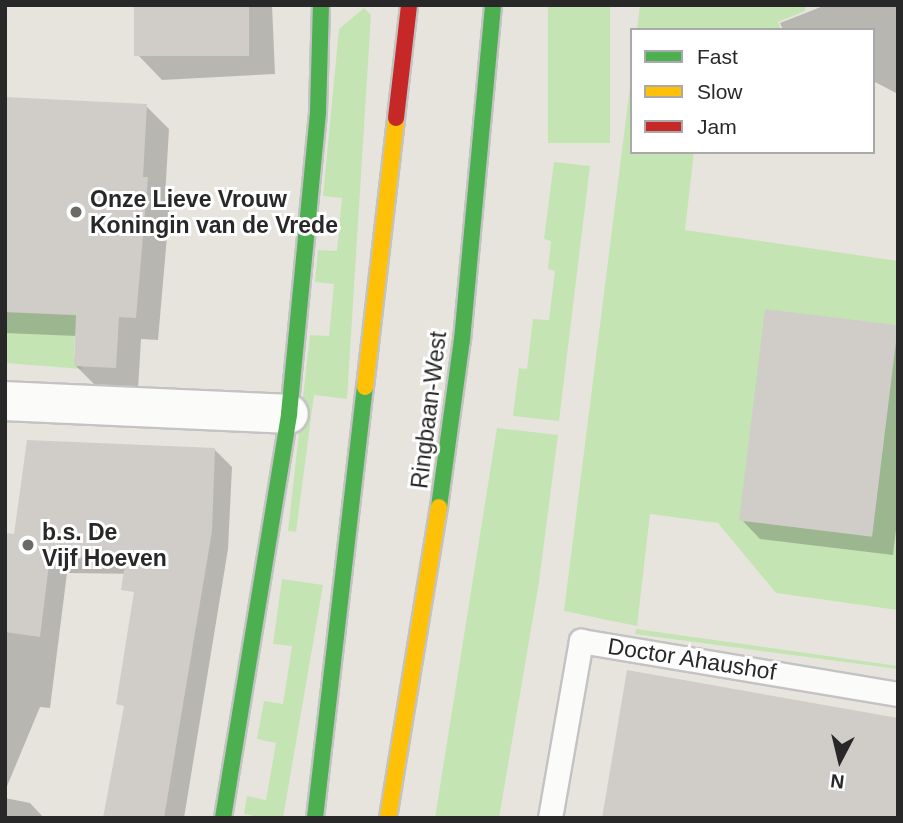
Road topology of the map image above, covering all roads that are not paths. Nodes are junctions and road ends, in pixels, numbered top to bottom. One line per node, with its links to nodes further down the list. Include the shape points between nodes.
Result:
1 (321, 5): 5 (main road, via 317,111)
2 (409, 5): 8 (main road)
3 (492, 5): 9 (main road, Ringbaan-West, via 462,340 431,569)
4 (5, 401): 5 (street)
5 (289, 414): 7 (main road)
6 (898, 694): 10 (lane, Doctor Ahaushof, via 580,640)
7 (223, 818)
8 (315, 818)
9 (387, 818)
10 (550, 818)

